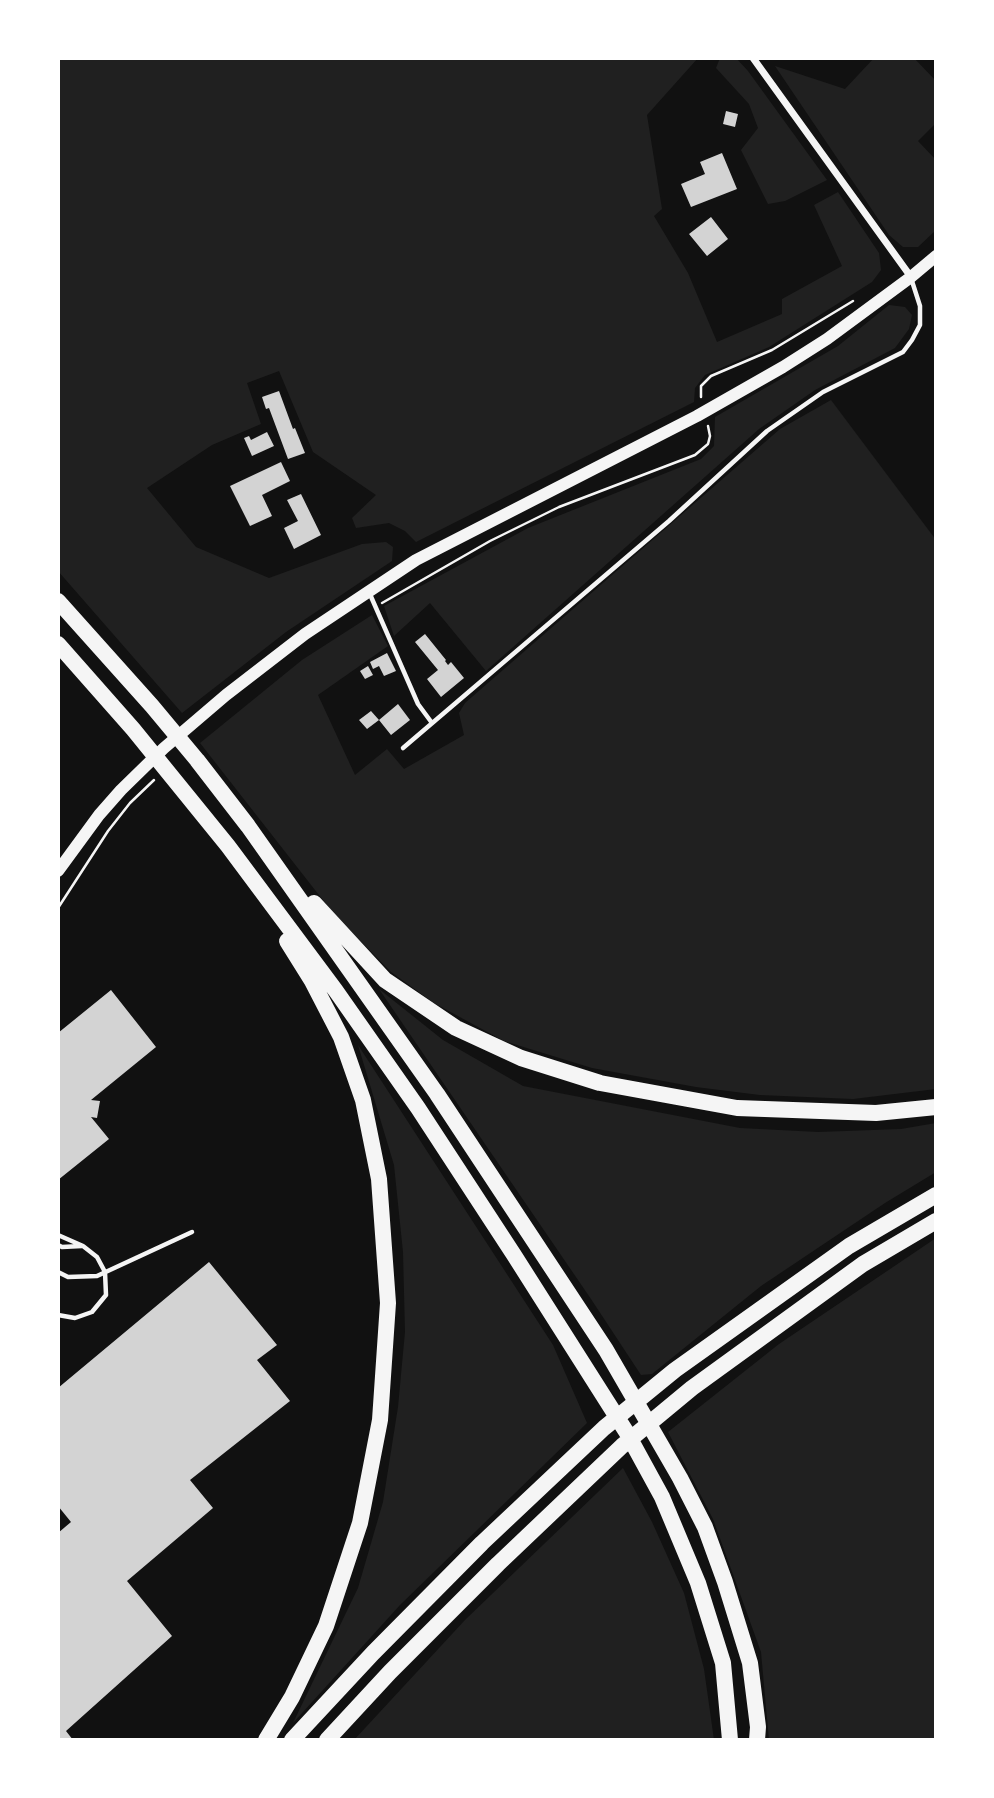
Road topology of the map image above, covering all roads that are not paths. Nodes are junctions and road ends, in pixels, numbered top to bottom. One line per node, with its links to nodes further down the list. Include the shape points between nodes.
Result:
1 (752, 58): 3 (street)
2 (936, 256): 3 (main road)
3 (911, 277): 4 (main road, via 783,367 416,560); 7 (lane, via 920,306 920,325 903,352 823,392 767,431)
4 (368, 591): 7 (lane, via 418,704); 11 (main road, via 304,634 164,748 99,815)
5 (58, 601): 9 (highway, via 152,705)
6 (58, 644): 10 (highway)
7 (432, 723): 8 (lane)
8 (403, 748)
9 (248, 826): 12 (highway, via 385,979 456,1028 521,1058 600,1083 737,1108 876,1113); 26 (highway, via 437,1094 606,1350 680,1478 705,1527 750,1663)
10 (228, 846): 22 (highway, via 312,981 341,1037 363,1100 379,1179 388,1303 380,1420 360,1523 326,1626); 25 (highway, via 418,1108 589,1371 663,1497 698,1583 723,1663)
11 (58, 871)
12 (936, 1107)
13 (936, 1195): 23 (highway, via 838,1254 675,1370 604,1428 482,1543)
14 (936, 1221): 24 (highway, via 863,1264 692,1388 622,1446 498,1564)
15 (192, 1232): 20 (lane)
16 (58, 1235): 18 (lane)
17 (58, 1245): 18 (lane)
18 (83, 1245): 20 (lane)
19 (58, 1272): 20 (lane, via 68,1277)
20 (105, 1272): 21 (lane, via 106,1295 92,1312 75,1318)
21 (58, 1315)
22 (266, 1740)
23 (292, 1740)
24 (327, 1740)
25 (730, 1740)
26 (757, 1740)

